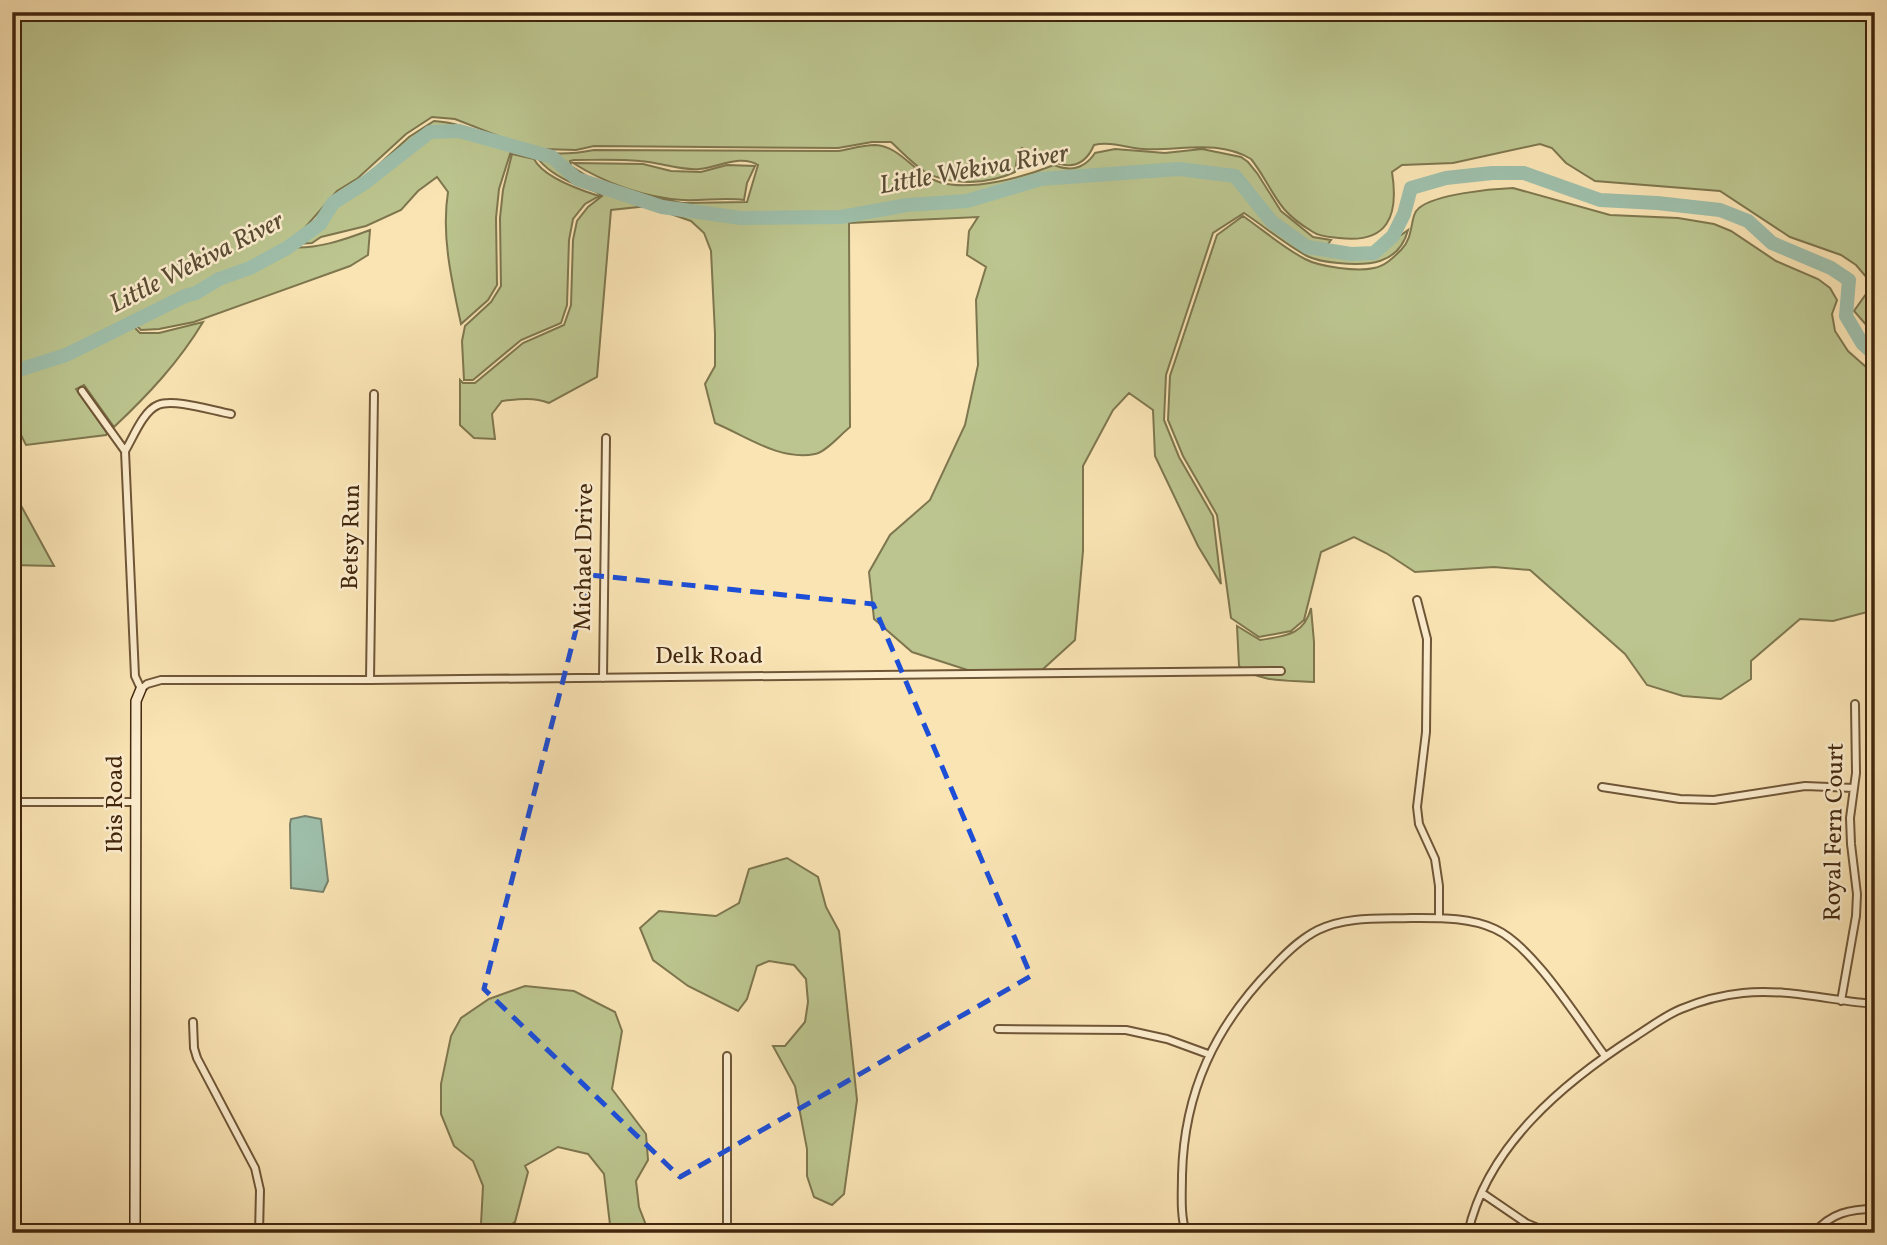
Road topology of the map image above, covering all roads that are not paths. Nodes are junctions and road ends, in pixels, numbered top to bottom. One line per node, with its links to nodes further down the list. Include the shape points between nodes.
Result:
1 (82, 391): 5 (street)
2 (374, 394): 9 (street, Betsy Run)
3 (230, 414): 5 (street, via 157,405)
4 (606, 438): 8 (street, Michael Drive)
5 (125, 451): 10 (street, Ibis Road, via 135,676)
6 (1417, 600): 16 (street, via 1427,639 1426,732 1417,807 1419,824 1435,859)
7 (1281, 671): 8 (street, Delk Road)
8 (603, 678): 9 (street, Delk Road)
9 (370, 680): 10 (street, Delk Road, via 161,680)
10 (141, 689): 15 (street, Ibis Road, via 136,701)
11 (1855, 704): 13 (street, Royal Fern Court)
12 (1602, 787): 13 (street, via 1714,800 1805,786)
13 (1854, 788): 17 (street, Royal Fern Court, via 1850,818 1856,916)
14 (12, 802): 15 (street)
15 (135, 802): 26 (street, Ibis Road)
16 (1439, 918): 21 (street, via 1359,919 1316,931 1250,990); 23 (street, via 1478,922 1513,939)
17 (1841, 1001): 18 (street); 23 (street, via 1773,992 1718,998 1679,1009)
18 (1875, 1004)
19 (193, 1022): 27 (street, via 197,1058 255,1168 260,1190)
20 (998, 1029): 21 (street, via 1126,1030 1167,1038)
21 (1208, 1054): 29 (street, via 1189,1108 1183,1151 1182,1220)
22 (727, 1056): 28 (street)
23 (1605, 1056): 24 (street, via 1514,1140)
24 (1482, 1193): 30 (street); 31 (street, via 1538,1228)
25 (1875, 1209): 32 (street, via 1845,1211 1830,1217)
26 (135, 1233)
27 (259, 1233)
28 (727, 1233)
29 (1186, 1233)
30 (1468, 1233)
31 (1591, 1233)
32 (1814, 1233)

